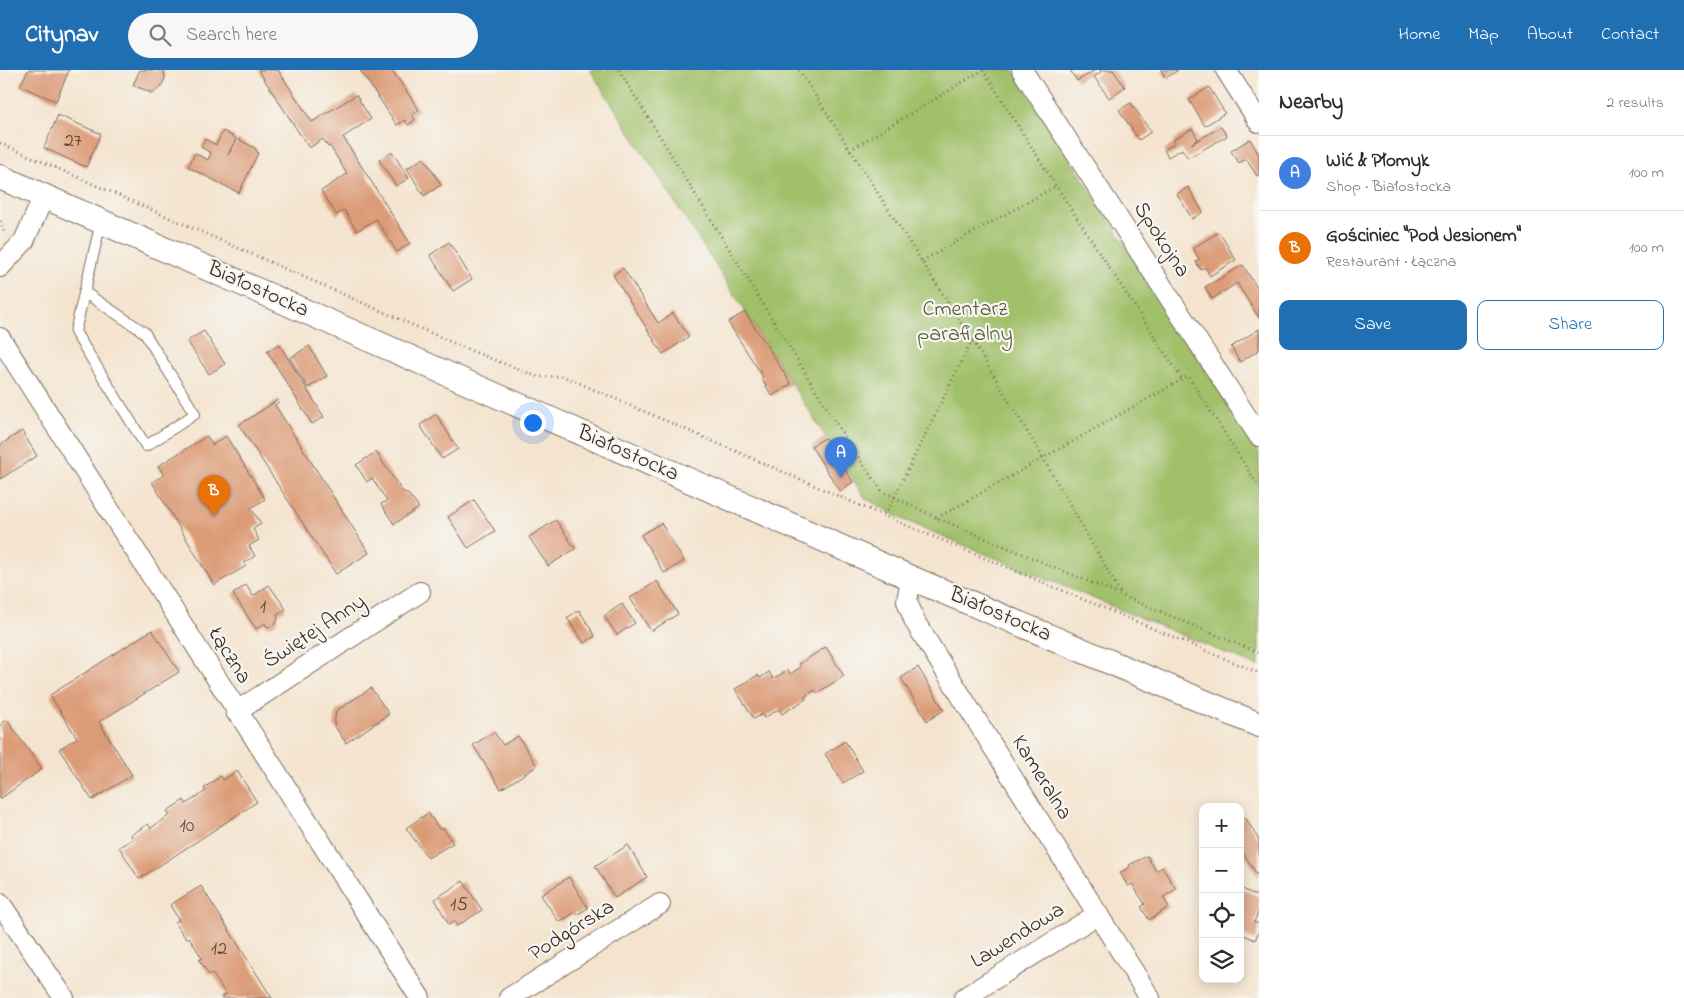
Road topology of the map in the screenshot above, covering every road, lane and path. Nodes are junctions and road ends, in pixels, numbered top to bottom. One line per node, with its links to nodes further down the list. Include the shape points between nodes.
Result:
1 (619, 70): 22 (path, via 849,444 882,490)
2 (799, 70): 8 (path)
3 (983, 70): 8 (path); 10 (path)
4 (1022, 70): 19 (street, Spokojna)
5 (1226, 70): 6 (street)
6 (1259, 122)
7 (0, 144): 23 (path, via 467,349 538,377 563,376)
8 (850, 150): 13 (path)
9 (0, 177): 11 (street, Białostocka)
10 (1056, 186): 13 (path); 18 (path)
11 (44, 196): 12 (street, Białostocka); 14 (street, via 24,241)
12 (102, 222): 15 (lane); 25 (street, Białostocka)
13 (922, 261): 17 (path)
14 (0, 267)
15 (84, 292): 15 (lane, via 75,332 146,446 195,414 144,332)
16 (0, 338): 30 (street, Łączna)
17 (972, 340): 20 (path); 22 (path)
18 (1182, 379): 20 (path); 21 (path, via 1188,376)
19 (1259, 436)
20 (1043, 458): 24 (path); 27 (path)
21 (1259, 487)
22 (894, 497): 23 (path); 24 (path)
23 (882, 515): 29 (path)
24 (937, 518): 27 (path)
25 (911, 578): 31 (street, Białostocka); 34 (street, Kameralna, via 907,601 915,622)
26 (420, 592): 30 (street, Świętej Anny)
27 (1122, 595): 28 (path)
28 (1259, 653)
29 (1259, 673)
30 (236, 712): 36 (street, Łączna)
31 (1259, 725)
32 (0, 903): 35 (street)
33 (660, 904): 37 (street, Podgórska)
34 (1098, 914): 38 (street, Lawendowa); 39 (street, Kameralna)
35 (64, 998)
36 (420, 998)
37 (509, 998)
38 (964, 998)
39 (1150, 998)

